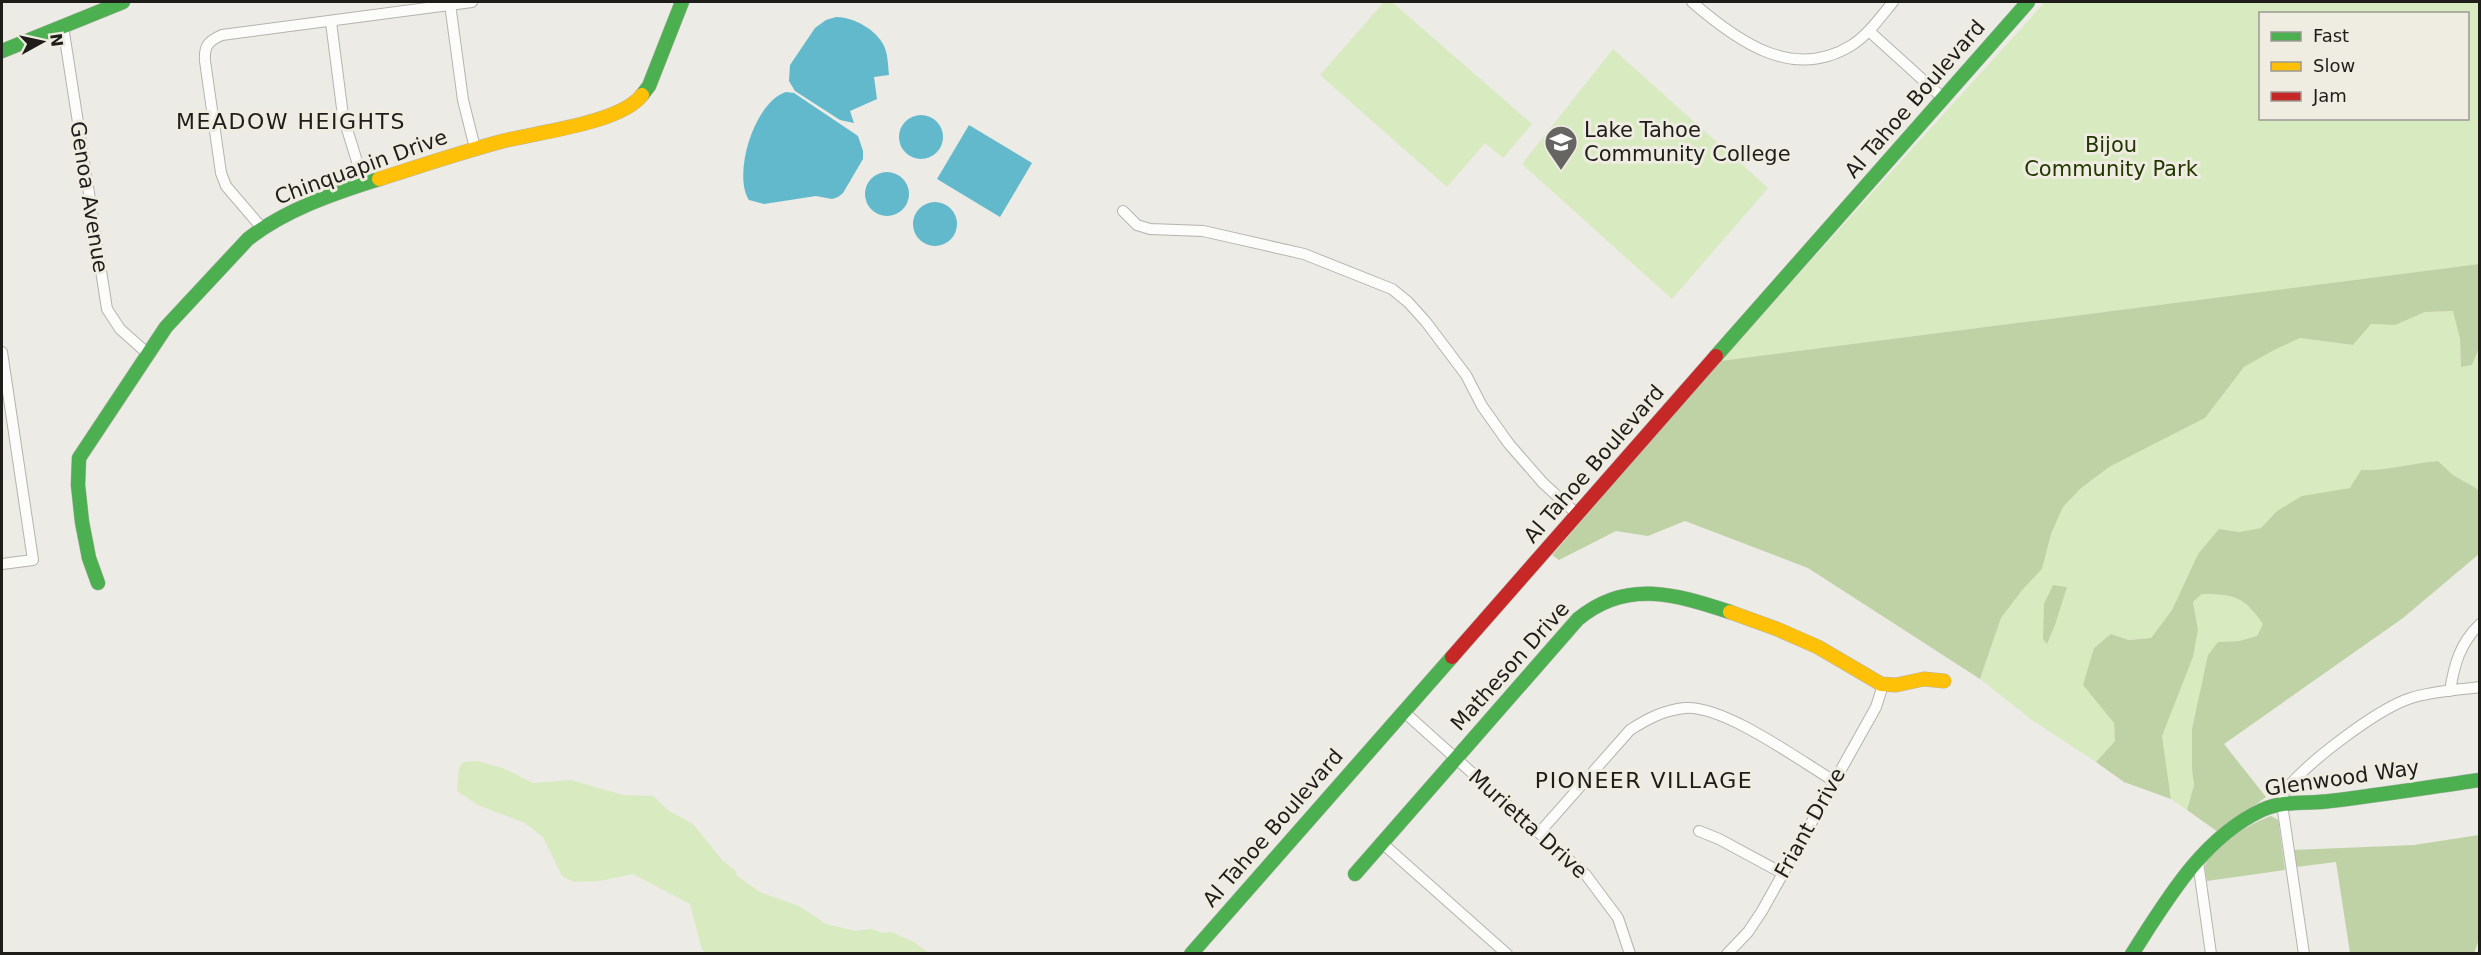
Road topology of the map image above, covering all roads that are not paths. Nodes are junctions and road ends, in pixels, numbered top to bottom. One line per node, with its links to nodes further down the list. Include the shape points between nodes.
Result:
1 (123, 2): 9 (street)
2 (472, 2): 7 (street)
3 (681, 2): 13 (street, Chinquapin Drive, via 649,86 628,108)
4 (1692, 2): 10 (street, via 1748,43 1783,57 1819,59 1854,44)
5 (1893, 2): 10 (street)
6 (2028, 2): 12 (street, Al Tahoe Boulevard)
7 (450, 4): 8 (street); 13 (street, via 463,100)
8 (331, 22): 14 (street, via 343,116); 16 (street, via 222,35 208,43 204,51 221,173 226,186)
9 (63, 26): 11 (street); 18 (street, Genoa Avenue, via 106,302 113,321)
10 (1869, 31): 12 (street)
11 (2, 51)
12 (1944, 99): 19 (street, Al Tahoe Boulevard)
13 (476, 148): 14 (street, Chinquapin Drive)
14 (364, 184): 16 (street, Chinquapin Drive)
15 (1123, 211): 19 (street, via 1143,227 1203,231 1304,254 1392,289 1426,322 1467,375 1482,406 1509,444)
16 (262, 228): 18 (street, Chinquapin Drive, via 187,304)
17 (2, 352): 20 (street, via 33,560)
18 (147, 353): 21 (street, Chinquapin Drive, via 79,458 80,500 90,562)
19 (1578, 515): 27 (street, Al Tahoe Boulevard)
20 (2, 564)
21 (98, 584)
22 (2480, 624): 26 (street, via 2457,658)
23 (1944, 681): 24 (street, via 1924,679)
24 (1883, 685): 28 (street, Matheson Drive, via 1820,648 1771,627 1689,601 1627,594 1593,606 1578,619); 29 (street, Friant Drive, via 1876,707)
25 (2480, 687): 26 (street)
26 (2450, 691): 31 (street, via 2411,698 2368,720 2287,787)
27 (1403, 711): 28 (street, Murietta Drive); 38 (street, Al Tahoe Boulevard)
28 (1456, 759): 33 (street, Murietta Drive); 34 (street, Matheson Drive)
29 (1833, 780): 33 (street, via 1731,720 1687,708 1666,711 1630,730); 36 (street, Friant Drive)
30 (2480, 780): 31 (street, Glenwood Way, via 2316,803)
31 (2282, 804): 35 (street, Glenwood Way, via 2250,816); 44 (street)
32 (1699, 831): 36 (street)
33 (1539, 833): 40 (street, Murietta Drive, via 1604,896 1618,918)
34 (1382, 843): 37 (street, Matheson Drive); 39 (street)
35 (2198, 862): 42 (street, Glenwood Way); 43 (street)
36 (1782, 873): 41 (street, Friant Drive, via 1748,932)
37 (1355, 874)
38 (1191, 954)
39 (1506, 954)
40 (1630, 954)
41 (1727, 954)
42 (2132, 954)
43 (2211, 954)
44 (2304, 954)

